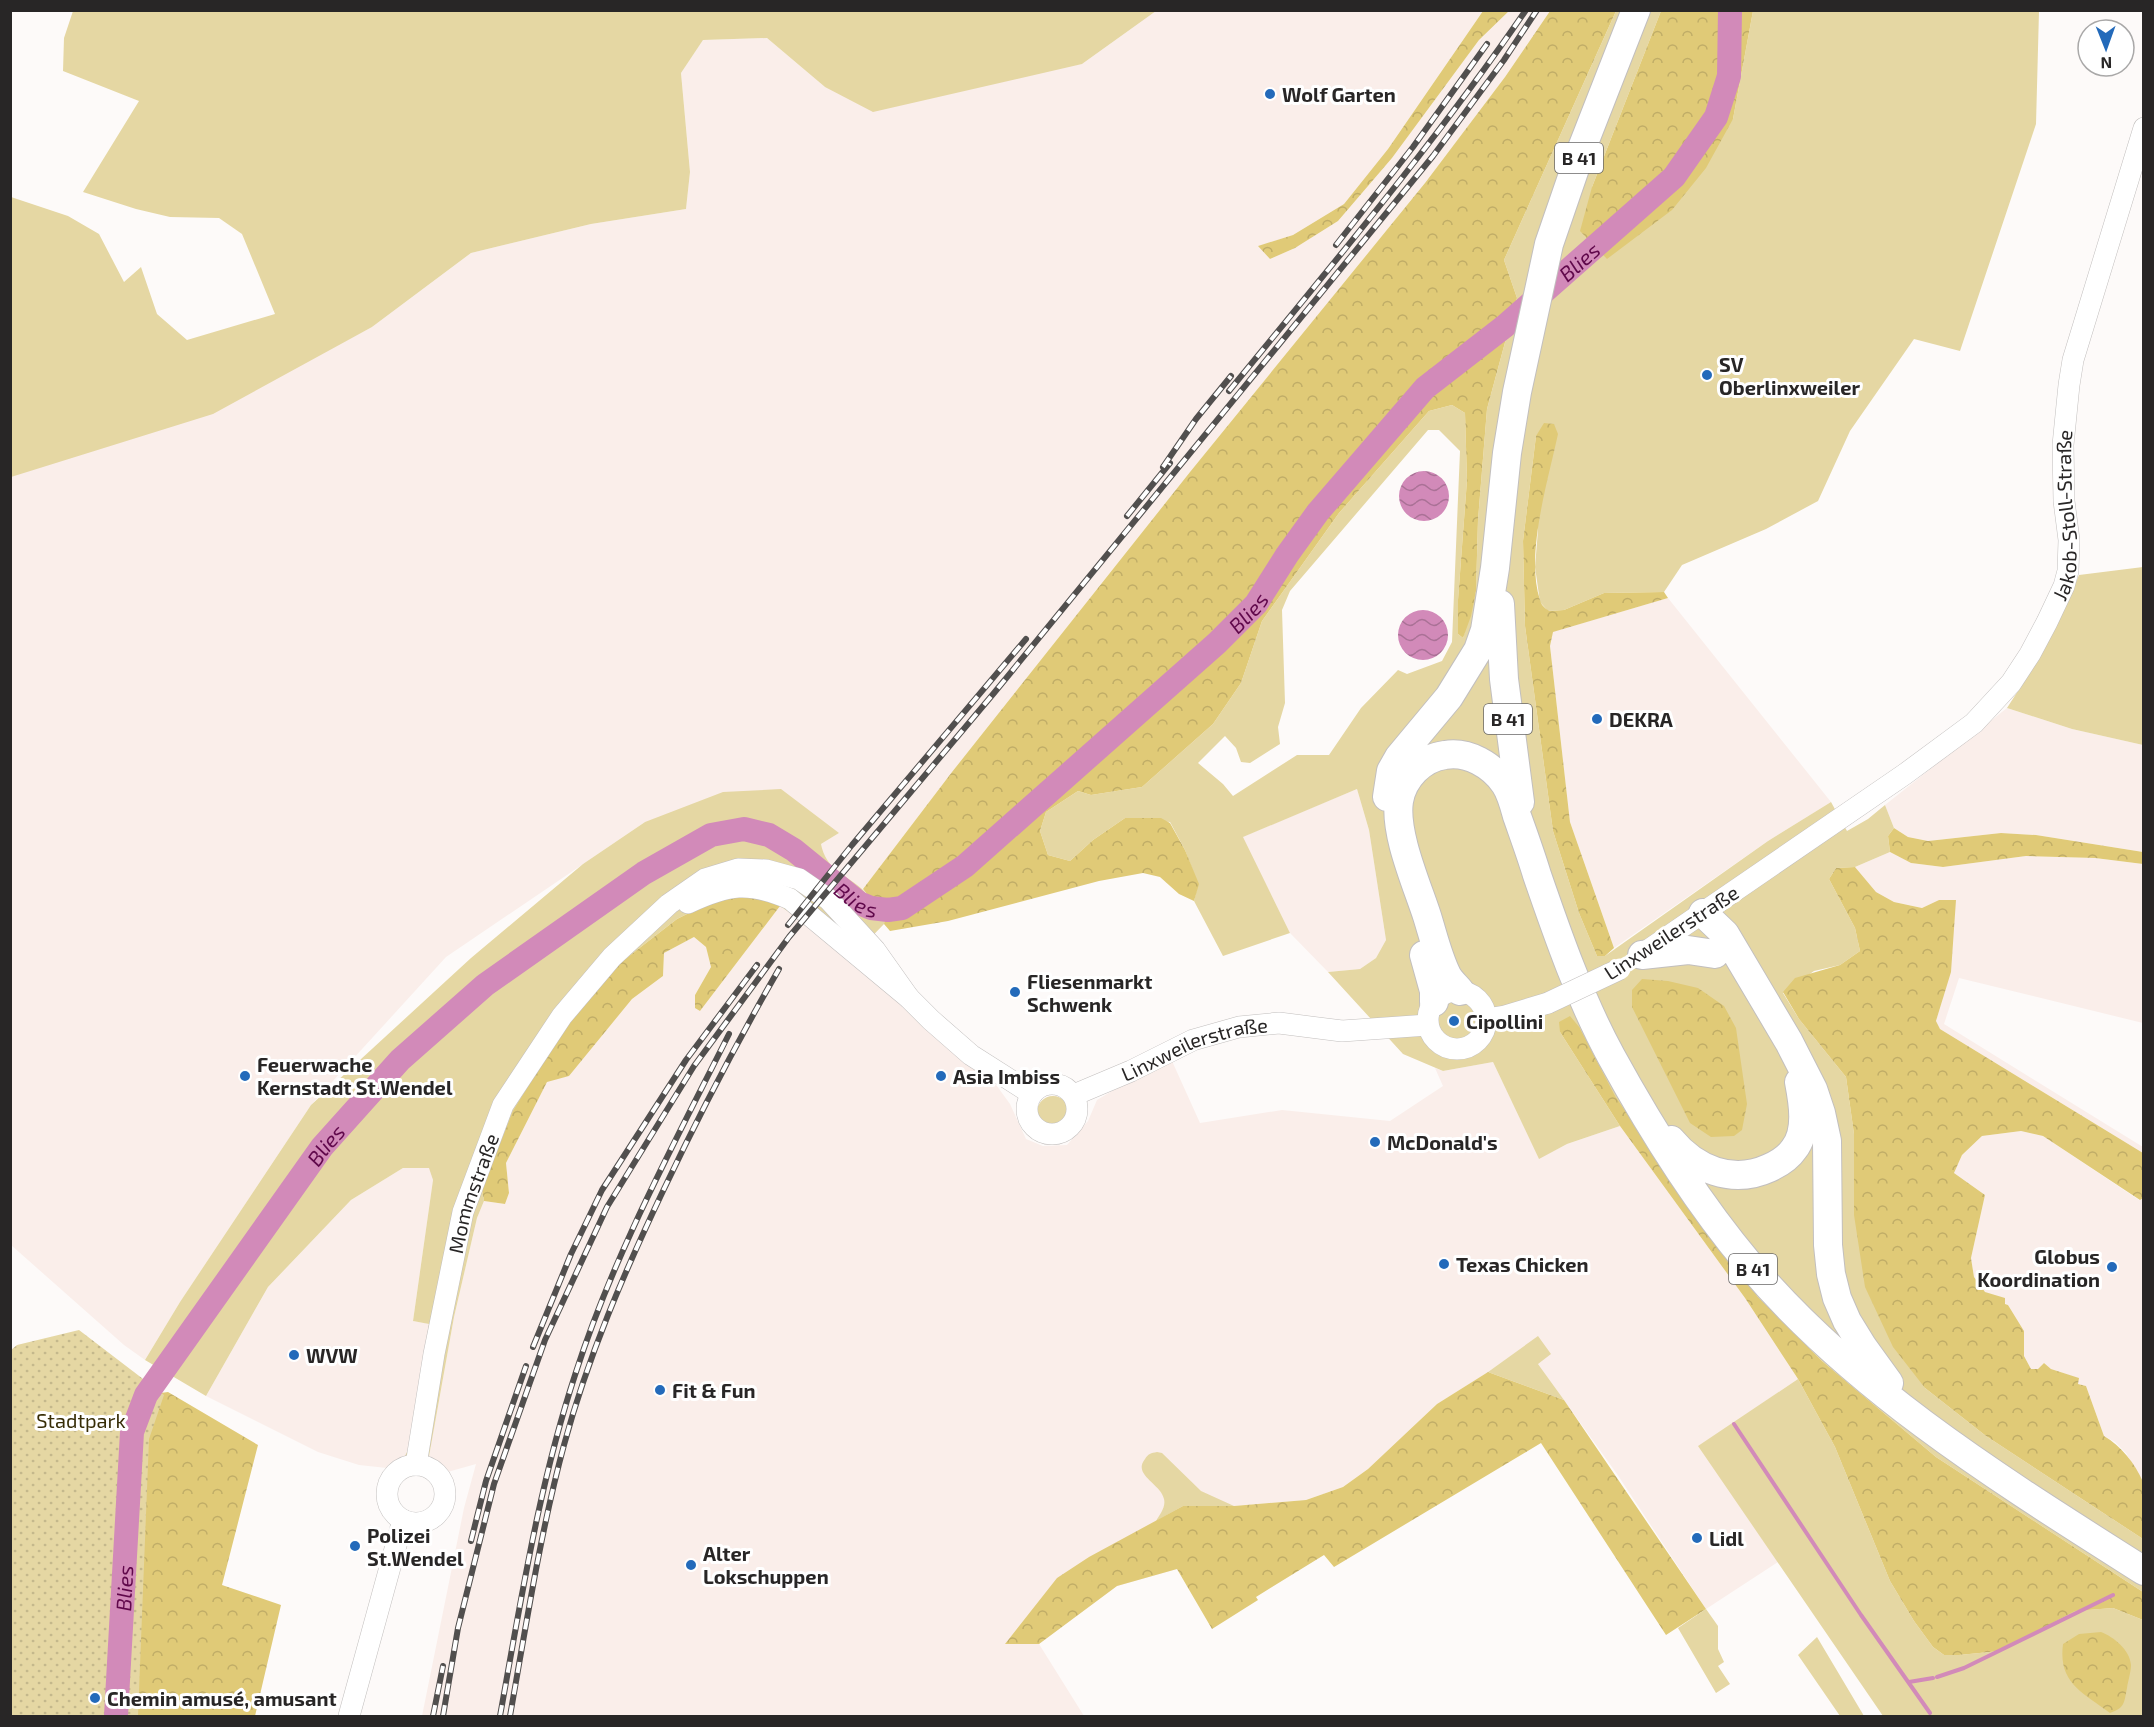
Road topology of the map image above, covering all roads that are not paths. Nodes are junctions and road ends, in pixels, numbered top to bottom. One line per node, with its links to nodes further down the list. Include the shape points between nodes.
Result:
1 (1636, 10): 3 (highway, B 41, via 1549,244 1507,453)
2 (2144, 128): 4 (main road, Jakob-Stoll-Straße, via 2073,360 2063,445 2069,555 2064,586 2030,654 1992,705 1974,723)
3 (1501, 511): 6 (highway, B 41, via 1498,566 1510,736 1520,800); 10 (highway, via 1490,602 1478,651 1449,697 1399,757 1387,790 1387,823 1431,981)
4 (1843, 818): 5 (main road, Linxweilerstraße)
5 (1700, 916): 7 (highway, via 1709,947); 8 (main road, Linxweilerstraße); 15 (highway, via 1725,934 1789,1042 1816,1097 1827,1141 1827,1245 1837,1298 1863,1347 1889,1383)
6 (1554, 923): 9 (highway, via 1506,785 1484,763 1469,757 1436,756 1422,764 1404,787 1400,824 1435,942 1448,978); 12 (highway, B 41)
7 (1715, 954): 8 (highway, via 1688,950); 12 (highway, via 1746,993 1799,1083 1802,1131 1794,1149 1779,1163 1737,1176 1716,1173 1697,1164 1654,1119)
8 (1631, 962): 11 (main road, Linxweilerstraße, bridge, via 1548,1004)
9 (1460, 991): 10 (main road, Linxweilerstraße, via 1449,992); 11 (main road, via 1478,1000)
10 (1431, 1014): 11 (main road, via 1437,1041 1460,1048 1480,1037); 14 (main road, Linxweilerstraße, via 1342,1031 1279,1023 1239,1027 1192,1040)
11 (1486, 1018)
12 (1609, 1052): 15 (highway, B 41, via 1656,1137 1751,1266 1833,1349)
13 (1032, 1094): 14 (main road, via 1053,1084); 14 (main road, via 1028,1118 1038,1130 1053,1134 1073,1123 1077,1110); 16 (main road, Mommstraße, via 971,1054 790,899 736,878 676,909 612,957 562,1016 503,1105 463,1212)
14 (1074, 1095)
15 (1947, 1441): 18 (highway, B 41)
16 (416, 1465): 17 (main road, via 395,1473 387,1488 390,1506); 17 (main road, via 432,1470 440,1478 444,1501 432,1518 419,1522)
17 (403, 1520): 19 (main road)
18 (2144, 1571)
19 (349, 1716)

